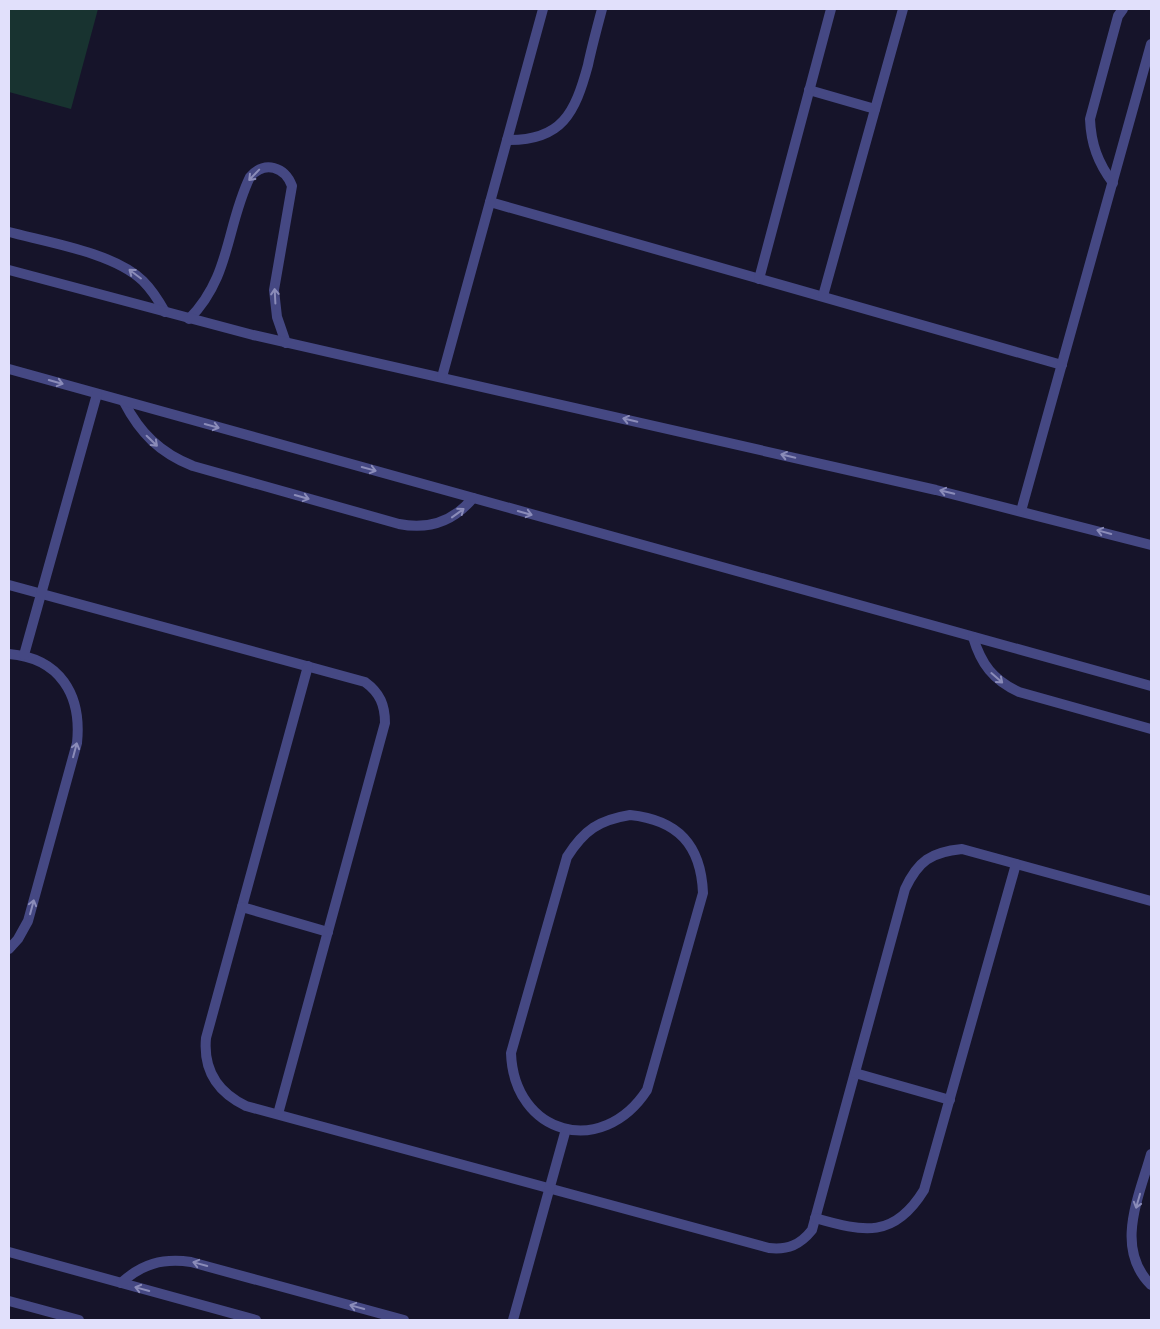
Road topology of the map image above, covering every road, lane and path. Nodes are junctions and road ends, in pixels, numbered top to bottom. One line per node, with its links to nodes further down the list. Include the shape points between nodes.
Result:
1 (543, 9): 9 (street)
2 (602, 9): 9 (street, via 574,108 562,124 546,135)
3 (831, 9): 7 (street)
4 (903, 9): 8 (street)
5 (1123, 9): 10 (street, via 1118,16 1090,119 1098,160)
6 (1151, 44): 10 (street)
7 (809, 90): 8 (street); 14 (street)
8 (875, 109): 15 (street)
9 (507, 140): 11 (street)
10 (1113, 183): 19 (street)
11 (490, 202): 14 (street); 21 (street)
12 (9, 232): 16 (street, one-way to 12, via 156,295 127,268)
13 (9, 270): 16 (street)
14 (759, 278): 15 (street)
15 (823, 296): 19 (street)
16 (165, 312): 17 (street)
17 (189, 319): 18 (street); 18 (street, one-way to 17, via 277,317 274,290 292,186 285,173 270,166 250,176 219,276 207,299)
18 (286, 343): 21 (street)
19 (1062, 365): 25 (street)
20 (9, 369): 22 (street, one-way to 22)
21 (442, 377): 25 (street, one-way to 21)
22 (97, 394): 23 (street); 28 (street)
23 (124, 402): 24 (street, one-way to 24); 24 (street, one-way to 24, via 144,434 175,459 399,524 413,527 440,523 464,509)
24 (473, 498): 29 (street, one-way to 29)
25 (1021, 511): 26 (street, one-way to 25)
26 (1151, 544)
27 (9, 586): 28 (street)
28 (41, 594): 31 (street); 32 (street)
29 (973, 637): 33 (street); 34 (street, one-way to 34, via 984,665 1005,686)
30 (9, 654): 31 (street)
31 (24, 655): 39 (street, one-way to 31, via 28,921 77,743 79,724 76,706 63,681 42,662)
32 (308, 666): 37 (street); 38 (street, via 365,682 382,699 385,711 385,723)
33 (1151, 686)
34 (1151, 729)
35 (1016, 864): 36 (street); 40 (street, via 962,850 943,851 926,859 913,872 905,889); 41 (street)
36 (1151, 902)
37 (242, 907): 38 (street); 42 (street, via 206,1038 206,1059 213,1080 222,1091 246,1106)
38 (328, 932): 42 (street)
39 (9, 948)
40 (855, 1074): 41 (street); 46 (street)
41 (950, 1100): 46 (street, via 924,1190 903,1216 888,1225 855,1229)
42 (278, 1114): 45 (street)
43 (566, 1129): 43 (street, via 585,1131 622,1119 647,1090 703,893 702,873 696,854 669,825 650,817 630,815 611,818 592,827 567,857 511,1053 514,1078 524,1101 536,1114); 45 (street)
44 (1151, 1154): 49 (street, one-way to 49, via 1132,1224 1131,1243 1135,1262)
45 (550, 1188): 46 (street, via 769,1248 781,1249 804,1240); 54 (street)
46 (816, 1218)
47 (9, 1252): 48 (street)
48 (121, 1283): 52 (street, one-way to 48); 53 (street, one-way to 48, via 176,1260 146,1265)
49 (1151, 1285)
50 (9, 1301): 51 (street)
51 (79, 1320)
52 (256, 1320)
53 (404, 1320)
54 (513, 1320)

